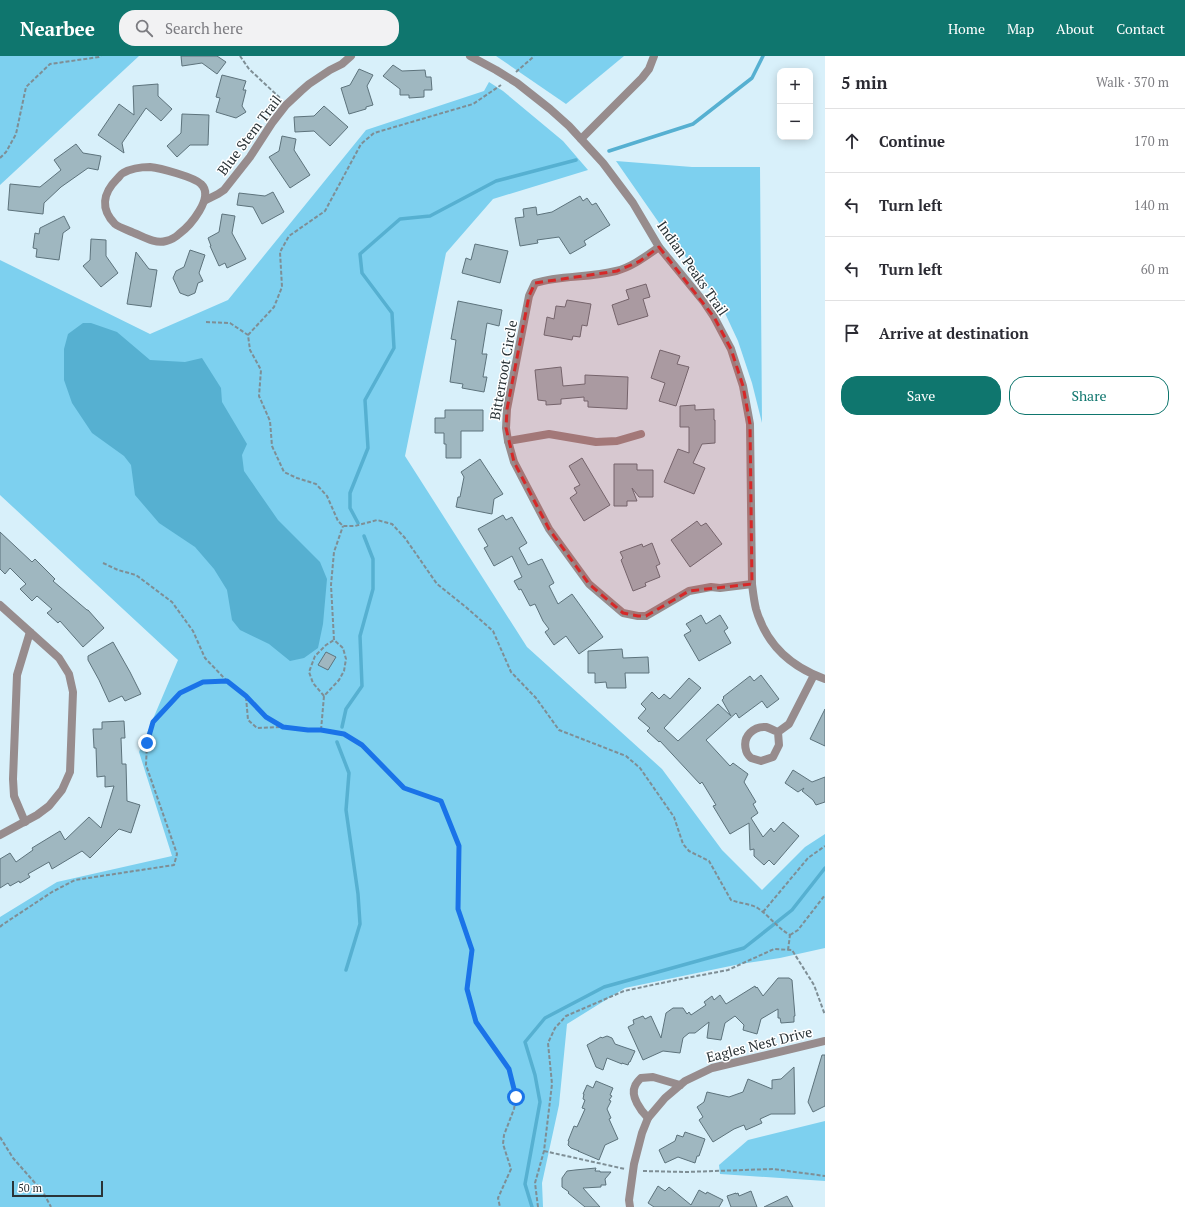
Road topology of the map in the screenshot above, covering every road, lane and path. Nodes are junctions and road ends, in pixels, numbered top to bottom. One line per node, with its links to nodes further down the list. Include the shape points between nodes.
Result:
1 (101, 56): 10 (path, via 50,64 26,87 16,134)
2 (240, 56): 8 (path, via 249,69)
3 (351, 56): 8 (street, Blue Stem Trail, via 309,84)
4 (470, 56): 7 (street, Indian Peaks Trail)
5 (534, 56): 7 (path)
6 (654, 56): 9 (street, via 642,78)
7 (508, 78): 9 (street, Indian Peaks Trail, via 550,109); 14 (path, via 474,104 374,133 361,144 325,211 289,236 280,252 282,287 274,307)
8 (286, 105): 11 (street, Blue Stem Trail, via 224,190)
9 (581, 139): 12 (street, Indian Peaks Trail, via 633,203)
10 (0, 158)
11 (206, 200): 11 (street, Blue Stem Trail, via 202,184 178,174 150,167 136,168 123,173 111,185 105,203 109,217 117,226 155,241 165,241 178,236)
12 (659, 247): 16 (street, Bitterroot Circle, via 640,261 617,271 548,279 535,283 529,296 507,409); 19 (street, Indian Peaks Trail, via 714,317 731,349 743,386 750,424)
13 (206, 322): 14 (path, via 230,323)
14 (248, 335): 17 (path, via 250,350 261,370 259,396 270,421 272,446 284,472 316,484 327,496 338,521)
15 (641, 434): 16 (street, via 617,441 596,442 549,434)
16 (508, 441): 19 (street, Bitterroot Circle, via 514,462 550,528 589,584 623,613 646,616 689,591)
17 (343, 526): 22 (path, via 334,552 331,584); 35 (path, via 356,526 377,520 392,524 437,584 493,631 511,672 536,698 559,730 626,756 640,768 674,817 683,844 689,851 709,861 731,900)
18 (103, 564): 25 (path, via 136,575 172,602 193,631 205,658)
19 (752, 584): 23 (street, Indian Peaks Trail, via 756,609 766,633 781,654)
20 (0, 605): 21 (street)
21 (30, 632): 31 (street, via 18,675 13,779 14,796); 31 (street, via 59,658 69,674 73,692 70,772 62,790 49,806)
22 (334, 640): 27 (path, via 342,648 346,659 344,671); 27 (path, via 316,656 309,672 313,683)
23 (814, 675): 24 (street, Indian Peaks Trail); 30 (street, via 789,724)
24 (825, 679)
25 (227, 681): 26 (path); 36 (path, via 203,682 180,693 153,722 147,743 146,765 177,854 174,865 74,880)
26 (246, 696): 28 (path, via 266,717); 28 (path, via 248,720 257,728)
27 (324, 696): 29 (path)
28 (283, 727): 29 (path)
29 (321, 730): 48 (path, via 344,734 362,745 404,788 441,801 459,846 458,909 472,950 467,989 476,1022 509,1069 516,1097 502,1144 511,1169 498,1198)
30 (778, 732): 30 (street, via 779,745 773,757 761,761 751,758 746,750 746,739 752,730 767,727)
31 (25, 822): 32 (street)
32 (0, 835)
33 (825, 846): 35 (path, via 808,858)
34 (825, 895): 37 (path, via 798,930)
35 (763, 912): 37 (path, via 780,930)
36 (0, 927)
37 (790, 935): 38 (path)
38 (788, 950): 39 (path, via 792,950 814,985); 44 (path, via 774,949 728,970 624,991 566,1016 555,1028 548,1043 552,1084)
39 (825, 1015)
40 (825, 1041): 41 (street, Eagles Nest Drive, via 712,1068)
41 (680, 1086): 42 (street, Eagles Nest Drive, via 665,1098); 42 (street, via 654,1077 641,1078 634,1087 634,1094 636,1102)
42 (648, 1118): 45 (street, Eagles Nest Drive)
43 (0, 1137): 47 (path, via 13,1158 43,1192)
44 (544, 1151): 45 (path); 49 (path, via 535,1183)
45 (633, 1171): 46 (path, via 773,1169); 50 (street, Eagles Nest Drive)
46 (825, 1176)
47 (52, 1207)
48 (500, 1207)
49 (538, 1207)
50 (630, 1207)

